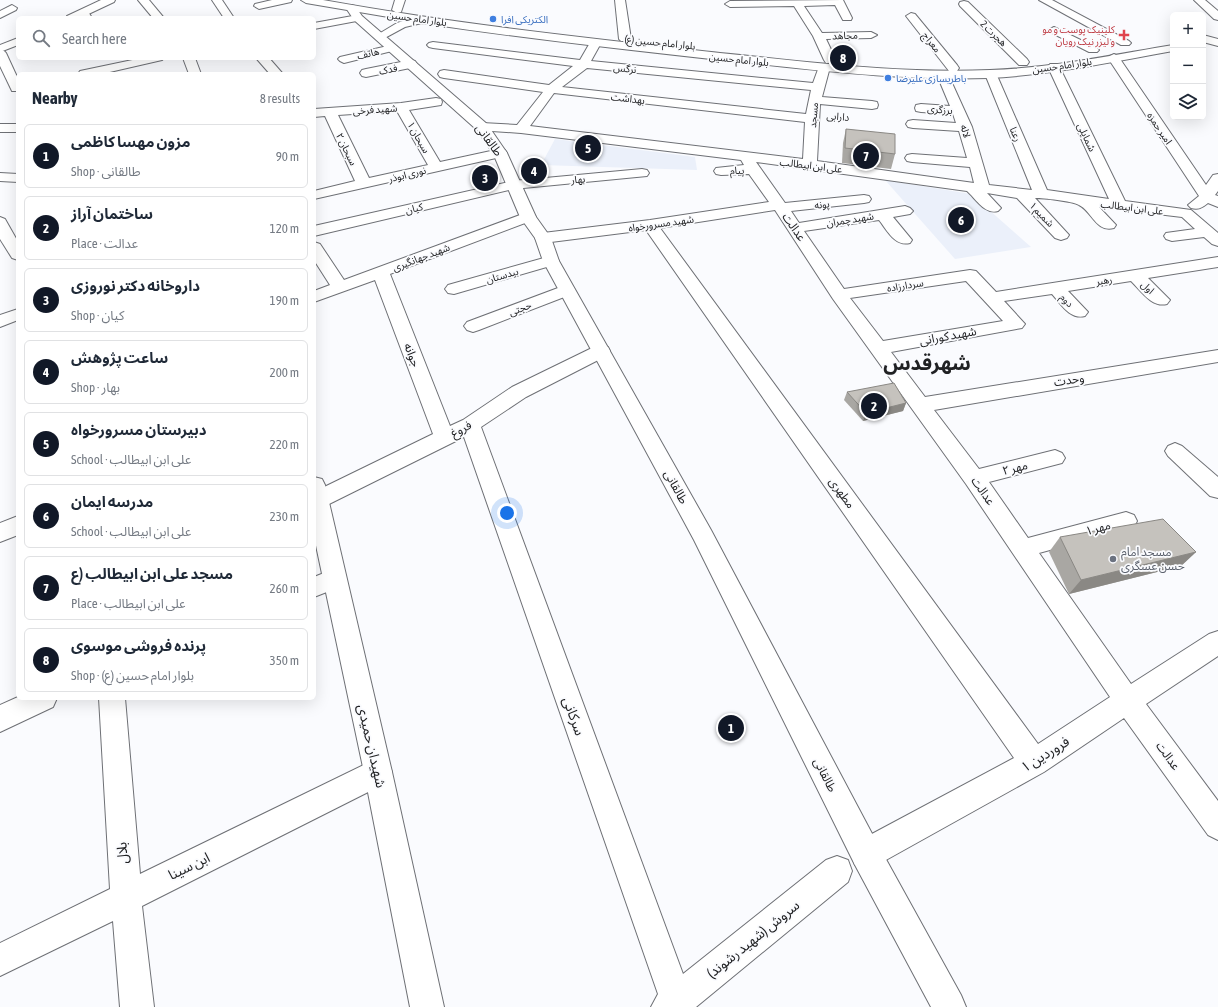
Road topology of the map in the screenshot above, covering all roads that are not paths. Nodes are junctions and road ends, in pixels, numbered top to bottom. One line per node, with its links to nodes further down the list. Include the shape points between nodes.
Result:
1 (110, 0): 17 (street)
2 (143, 0): 18 (street)
3 (287, 0): 13 (street)
4 (306, 0): 15 (street, بلوار امام حسین)
5 (620, 0): 29 (street)
6 (1044, 0): 33 (street)
7 (1199, 0): 22 (street)
8 (217, 1): 19 (street)
9 (796, 2): 10 (street); 21 (street, via 839,2); 28 (street)
10 (730, 4)
11 (964, 4): 47 (street, هجرت 2)
12 (399, 5): 15 (street, بلوار امام حسین (ع)); 29 (street, بلوار امام حسین (ع))
13 (259, 6)
14 (12, 8): 16 (street)
15 (349, 9): 23 (street, بلوار امام حسین); 25 (street); 32 (street, طالقانی)
16 (0, 15)
17 (85, 15)
18 (157, 16)
19 (228, 16)
20 (912, 16): 53 (street, معراج)
21 (847, 18)
22 (1218, 18): 24 (street)
23 (421, 19): 32 (street, هاتف, via 401,25); 34 (street, بلوار امام حسین)
24 (1206, 20)
25 (316, 25)
26 (1054, 30): 38 (street)
27 (871, 35): 28 (street, مجاهد)
28 (819, 36): 50 (street)
29 (625, 39): 50 (street, بلوار امام حسین (ع))
30 (1139, 41): 33 (street)
31 (16, 42): 36 (street)
32 (386, 42): 43 (street, هاتف); 48 (street, طالقانی)
33 (1125, 43): 38 (street)
34 (595, 44): 49 (street); 50 (street, بلوار امام حسین)
35 (433, 45): 49 (street, نرگس)
36 (0, 49)
37 (1170, 49): 42 (street, بلوار امام حسین)
38 (1093, 50): 40 (street)
39 (0, 52): 60 (street)
40 (1078, 53)
41 (1062, 55): 47 (street)
42 (1114, 58): 52 (street, بلوار امام حسین); 96 (street, امیر حمزه)
43 (344, 59)
44 (147, 60): 51 (street)
45 (190, 60): 55 (street)
46 (264, 60): 56 (street)
47 (1023, 62): 53 (street)
48 (411, 64): 57 (street, فدک); 73 (street, طالقانی)
49 (584, 64): 61 (street); 62 (street, نرگس)
50 (827, 64): 53 (street, بلوار امام حسین, via 881,72); 62 (street, مسجد)
51 (114, 66): 54 (street)
52 (1054, 68): 59 (street, بلوار امام حسین); 99 (street, شمایلی)
53 (948, 71): 59 (street, بلوار امام حسین); 67 (street, لاله)
54 (92, 72)
55 (194, 72)
56 (275, 72)
57 (366, 73)
58 (444, 74): 61 (street, بهداشت)
59 (991, 74): 93 (street, رعنا)
60 (13, 89)
61 (551, 89): 71 (street, بهداشت); 77 (street)
62 (815, 94): 64 (street, نرگس); 71 (street, مسجد)
63 (436, 102): 65 (street, شهید فرخی)
64 (872, 105)
65 (401, 107): 69 (street, شهید فرخی, via 370,104); 83 (street, سبحان ۱)
66 (921, 108): 67 (street, برزگری)
67 (958, 111): 74 (street, لاله)
68 (316, 113): 69 (street, شهید فرخی)
69 (330, 113): 89 (street, سبحان ۲)
70 (827, 115): 71 (street, دارابی)
71 (812, 117): 82 (street, مسجد)
72 (913, 124): 74 (street)
73 (482, 127): 77 (street, علی ابن ابیطالب); 78 (street, طالقانی)
74 (965, 127): 81 (street, لاله)
75 (0, 128): 76 (street)
76 (16, 128)
77 (521, 129): 80 (street, علی ابن ابیطالب)
78 (500, 153): 83 (street, نوری ابوذر); 90 (street, طالقانی)
79 (912, 158): 81 (street)
80 (750, 163): 82 (street, علی ابن ابیطالب); 84 (street, پیام); 98 (street, عدالت)
81 (975, 163): 91 (street, لاله)
82 (810, 164): 91 (street, علی ابن ابیطالب)
83 (436, 166): 89 (street, نوری ابوذر)
84 (721, 171)
85 (642, 173): 90 (street, بهار)
86 (0, 177): 87 (street)
87 (16, 178)
88 (1218, 178): 96 (street)
89 (364, 184): 94 (street, نوری ابوذر)
90 (513, 184): 104 (street, طالقانی); 109 (street, کیان)
91 (977, 188): 92 (street, علی ابن ابیطالب); 100 (street)
92 (1022, 194): 93 (street, علی ابن ابیطالب); 110 (street, شمیم ۱)
93 (1041, 194): 97 (street, علی ابن ابیطالب)
94 (316, 195)
95 (864, 199): 98 (street, پونه)
96 (1213, 200): 102 (street)
97 (1084, 201): 99 (street, علی ابن ابیطالب); 106 (street)
98 (780, 206): 105 (street, شهید مسرورخواه); 108 (street, عدالت)
99 (1120, 206): 102 (street, علی ابن ابیطالب)
100 (993, 208)
101 (905, 211): 103 (street, شهید چمران)
102 (1186, 213): 112 (street)
103 (882, 214): 108 (street, شهید چمران); 114 (street)
104 (528, 217): 113 (street, طالقانی); 119 (street, شهید جهانگیری)
105 (650, 225): 113 (street, شهید مسرورخواه); 155 (street, مطهری)
106 (1108, 225)
107 (1, 228): 116 (street)
108 (795, 228): 125 (street, عدالت)
109 (316, 231)
110 (1061, 235)
111 (1172, 236): 112 (street)
112 (1212, 236)
113 (543, 238): 117 (street, طالقانی)
114 (904, 240)
115 (316, 250): 121 (street)
116 (16, 252)
117 (551, 261): 123 (street, بیدستان); 124 (street, طالقانی)
118 (1218, 262): 120 (street, رهبر)
119 (381, 273): 121 (street, شهید جهانگیری); 138 (street, جوانه)
120 (1135, 275): 122 (street, رهبر); 128 (street, اول)
121 (340, 287): 126 (street, شهید جهانگیری)
122 (1055, 287): 127 (street, رهبر); 129 (street, دوم)
123 (454, 289)
124 (566, 290): 132 (street, حجتی); 134 (street, طالقانی)
125 (839, 295): 127 (street, سردارزاده, via 970,275); 133 (street, عدالت)
126 (316, 296)
127 (991, 298): 133 (street, شهید کورانی, via 1016,324)
128 (1161, 300)
129 (1079, 312)
130 (16, 315): 131 (street)
131 (0, 322)
132 (473, 326)
133 (879, 348): 136 (street, عدالت)
134 (601, 351): 137 (street, فروغ, via 519,392); 158 (street, طالقانی, via 703,536)
135 (1218, 356): 136 (street, وحدت)
136 (921, 405): 141 (street, عدالت)
137 (470, 425): 138 (street, فروغ); 162 (street, سرکانی)
138 (444, 437): 143 (street, فروغ)
139 (1175, 451): 142 (street)
140 (1056, 458): 141 (street, مهر ۲)
141 (974, 478): 148 (street, عدالت)
142 (1218, 490)
143 (316, 493)
144 (316, 503): 149 (street, شهیدان حمیدی)
145 (1126, 521): 148 (street, مهر ۱)
146 (16, 527): 147 (street)
147 (0, 533)
148 (1024, 548): 153 (street, عدالت)
149 (324, 583): 156 (street, شهیدان حمیدی)
150 (1218, 642): 153 (street, فروردین ۱)
151 (40, 700): 154 (street)
152 (112, 700): 160 (street, بلال)
153 (1128, 701): 155 (street, فروردین ۱); 157 (street, عدالت)
154 (0, 719)
155 (1034, 762): 158 (street, فروردین ۱)
156 (378, 772): 160 (street, ابن سینا); 164 (street, شهیدان حمیدی)
157 (1218, 825)
158 (866, 854): 165 (street, طالقانی)
159 (837, 871): 162 (street, سروش (شهید رشوند))
160 (126, 897): 161 (street, ابن سینا); 163 (street, بلال)
161 (0, 960)
162 (674, 1005)
163 (137, 1007)
164 (427, 1007)
165 (949, 1007)

